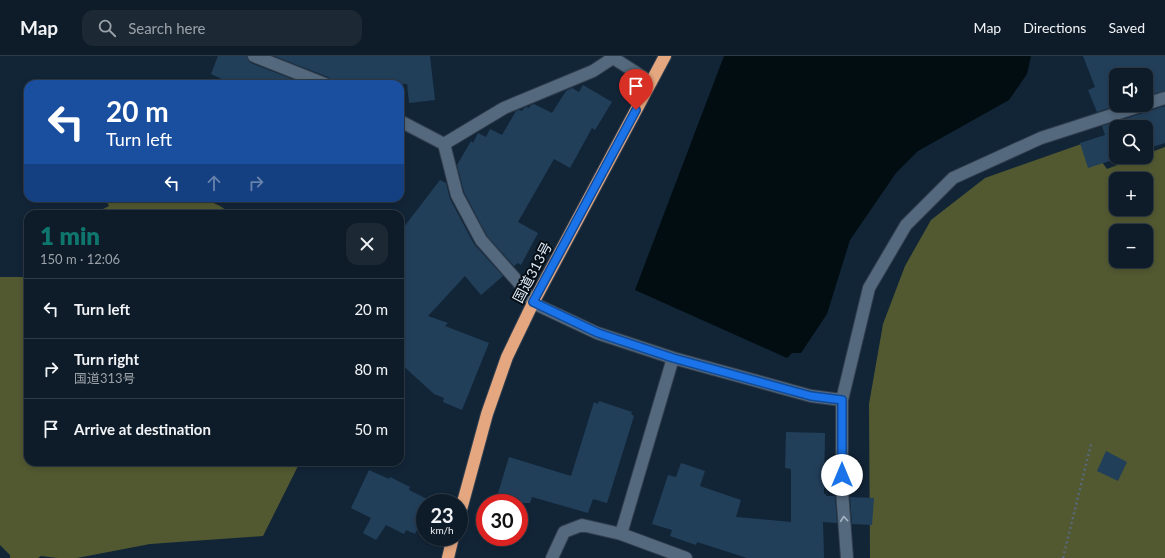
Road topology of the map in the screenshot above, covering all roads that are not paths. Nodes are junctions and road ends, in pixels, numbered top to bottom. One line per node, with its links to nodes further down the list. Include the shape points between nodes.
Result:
1 (254, 56): 4 (street)
2 (665, 56): 5 (highway, 国道313号)
3 (611, 57): 5 (street); 10 (street, via 593,71 504,108)
4 (315, 80)
5 (651, 82): 11 (highway, 国道313号)
6 (1165, 98): 7 (street)
7 (1153, 102)
8 (1123, 112): 13 (street, via 1041,138 953,178 906,225 869,288)
9 (404, 123): 10 (street)
10 (444, 144): 11 (street, via 458,195 481,240)
11 (533, 302): 12 (street, via 598,333); 14 (highway, 国道313号, via 508,357 487,414)
12 (673, 358): 13 (street, via 811,396); 15 (street)
13 (842, 400): 20 (street, one-way to 13, via 842,490)
14 (465, 494)
15 (620, 534): 18 (street, via 582,525 564,532); 19 (street)
16 (451, 546): 17 (highway)
17 (448, 558)
18 (552, 558)
19 (686, 558)
20 (847, 558)

